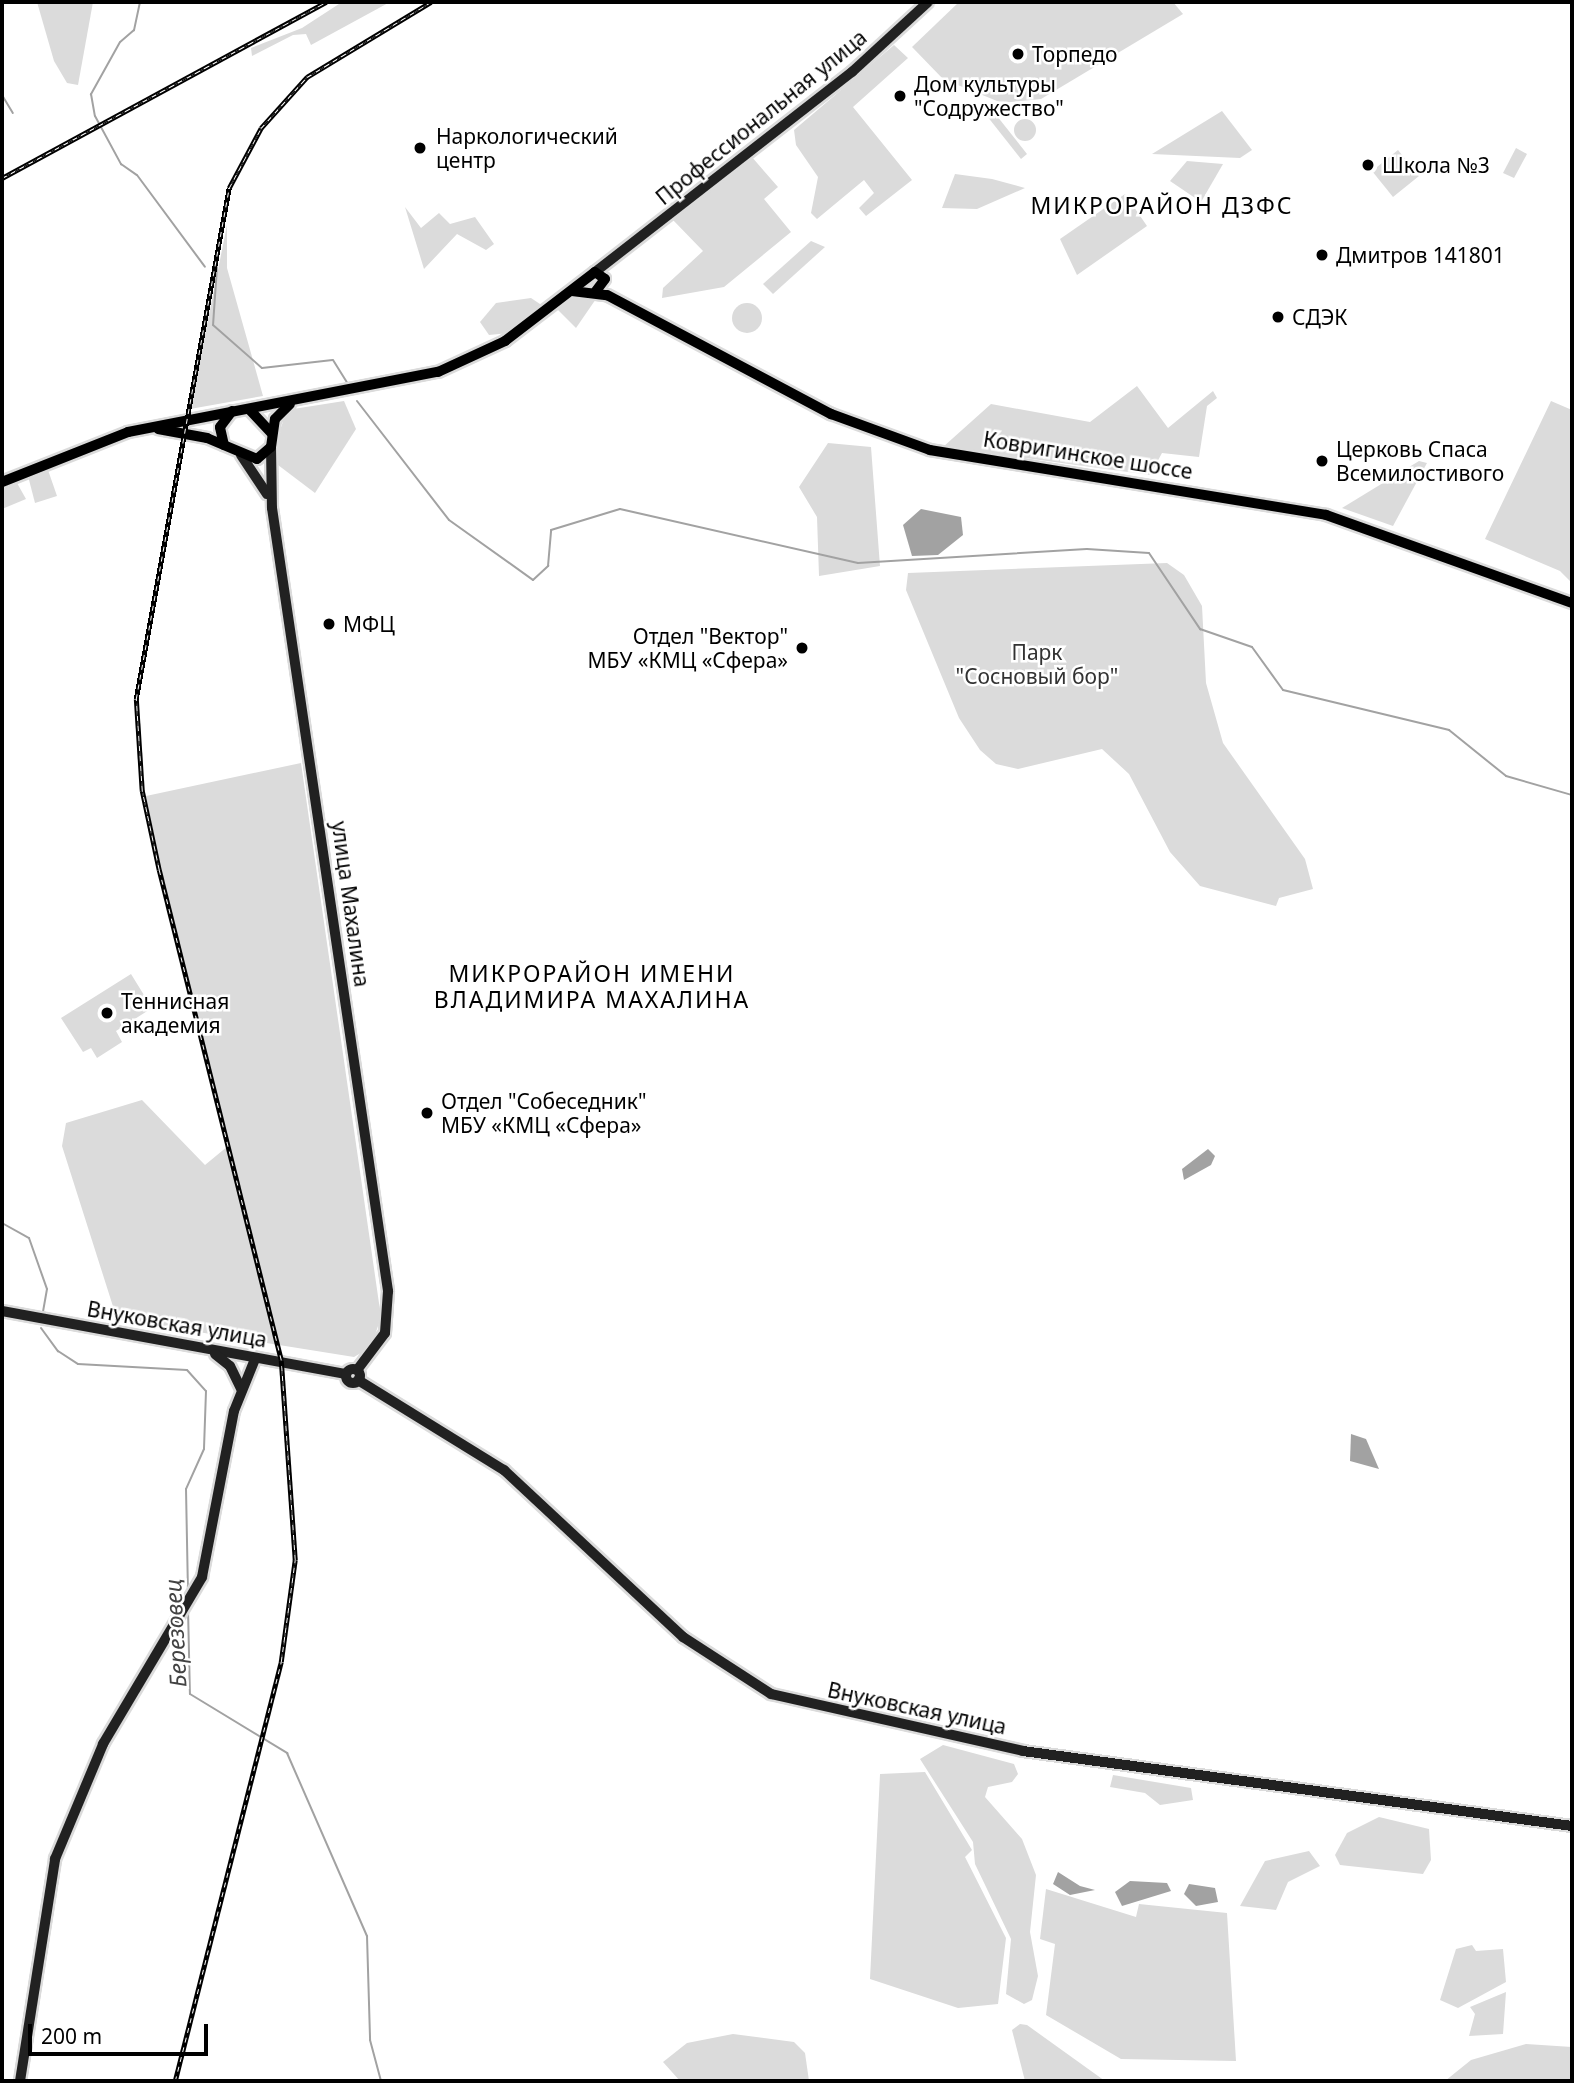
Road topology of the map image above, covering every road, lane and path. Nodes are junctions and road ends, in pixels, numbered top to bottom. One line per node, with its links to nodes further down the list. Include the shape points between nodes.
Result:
1 (928, 2): 2 (main road, Профессиональная улица, via 852,72 615,258)
2 (596, 282): 3 (main road, Профессиональная улица, via 572,291 505,341 460,365); 13 (main road, Ковригинское шоссе, via 616,300 831,414 930,450 1326,515)
3 (293, 402): 4 (main road, Профессиональная улица); 7 (main road, via 275,419)
4 (248, 409): 5 (main road); 7 (main road)
5 (232, 411): 6 (main road); 8 (main road, via 220,427)
6 (149, 428): 8 (main road); 11 (main road, via 108,437)
7 (272, 435): 9 (main road, улица Махалина)
8 (224, 444): 10 (main road)
9 (271, 447): 10 (main road, via 257,459); 12 (main road, улица Махалина)
10 (241, 455): 12 (main road, via 259,475)
11 (2, 482)
12 (272, 508): 17 (main road, улица Махалина, via 388,1292 385,1333)
13 (1572, 603)
14 (2, 1311): 15 (main road, Внуковская улица)
15 (208, 1351): 16 (main road, Внуковская улица); 18 (main road, via 230,1366)
16 (252, 1365): 17 (main road, Внуковская улица); 18 (main road)
17 (358, 1375): 19 (main road, Внуковская улица, via 504,1470 683,1637 771,1694 1023,1751)
18 (241, 1389): 20 (main road, via 202,1577 103,1744 55,1859)
19 (1572, 1826)
20 (20, 2081)

